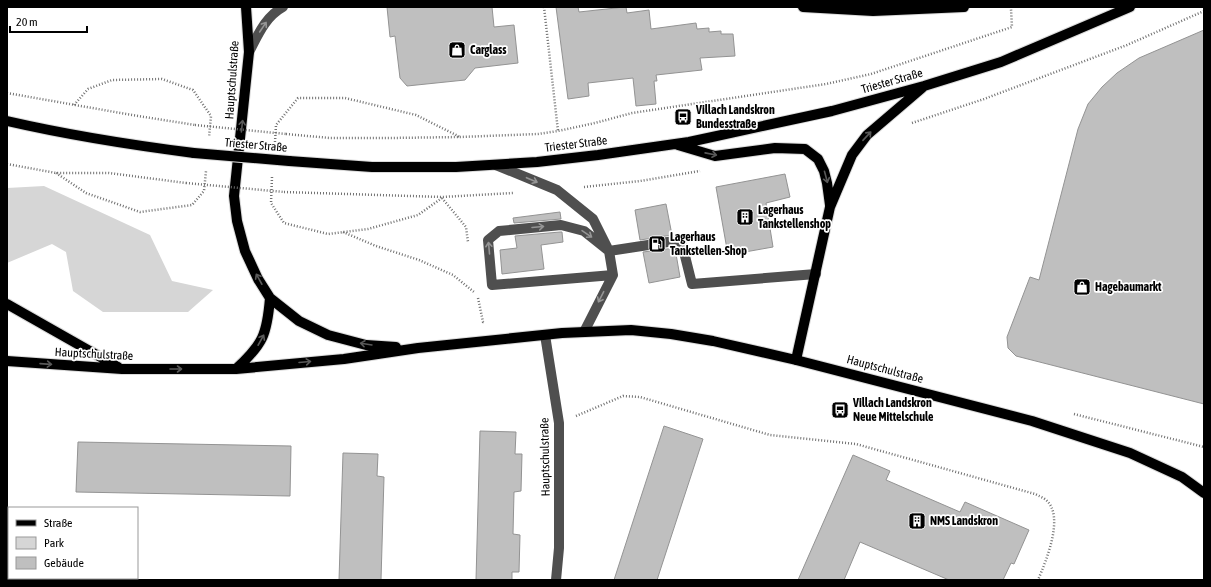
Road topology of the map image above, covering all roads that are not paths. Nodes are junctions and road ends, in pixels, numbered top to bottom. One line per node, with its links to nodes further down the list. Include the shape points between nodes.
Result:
1 (246, 7): 6 (main road, Hauptschulstraße)
2 (283, 7): 6 (street, one-way to 2, via 263,25)
3 (803, 7): 4 (main road, via 873,11)
4 (964, 7)
5 (1130, 7): 7 (main road, Triester Straße, via 1000,62)
6 (249, 52): 15 (main road, Hauptschulstraße, one-way to 6, via 245,251 234,196)
7 (924, 86): 9 (main road, Triester Straße, via 832,111); 11 (main road, one-way to 7, via 852,154 867,135)
8 (7, 121): 10 (main road, Triester Straße, bridge, via 141,146 194,153 372,167)
9 (674, 144): 10 (main road, Triester Straße, via 598,155); 11 (main road, one-way to 11, via 715,156 775,148 805,149 818,160 824,171)
10 (496, 165): 12 (street, one-way to 12, via 557,190 592,219)
11 (830, 208): 13 (main road)
12 (609, 251): 13 (street, via 681,240 692,284); 14 (street); 14 (street, one-way to 12, via 492,285 488,240 499,232 561,225 584,231)
13 (816, 274): 20 (main road)
14 (613, 275): 17 (street, one-way to 17)
15 (270, 298): 19 (main road, Hauptschulstraße, one-way to 15, via 366,345 328,335 299,321); 23 (main road, one-way to 15, via 253,353 263,337 268,321)
16 (7, 304): 22 (main road)
17 (584, 332): 18 (main road, Hauptschulstraße); 20 (main road, Hauptschulstraße, via 631,330 671,334)
18 (545, 335): 19 (main road, Hauptschulstraße); 25 (street, Hauptschulstraße, via 559,423 559,548)
19 (418, 348): 23 (main road, Hauptschulstraße, one-way to 19, via 344,359)
20 (796, 360): 24 (main road, Hauptschulstraße, via 1032,422 1130,453 1182,477)
21 (7, 361): 22 (main road, Hauptschulstraße, one-way to 22)
22 (122, 369): 23 (main road, Hauptschulstraße, one-way to 23)
23 (236, 369)
24 (1204, 493)
25 (556, 580)

